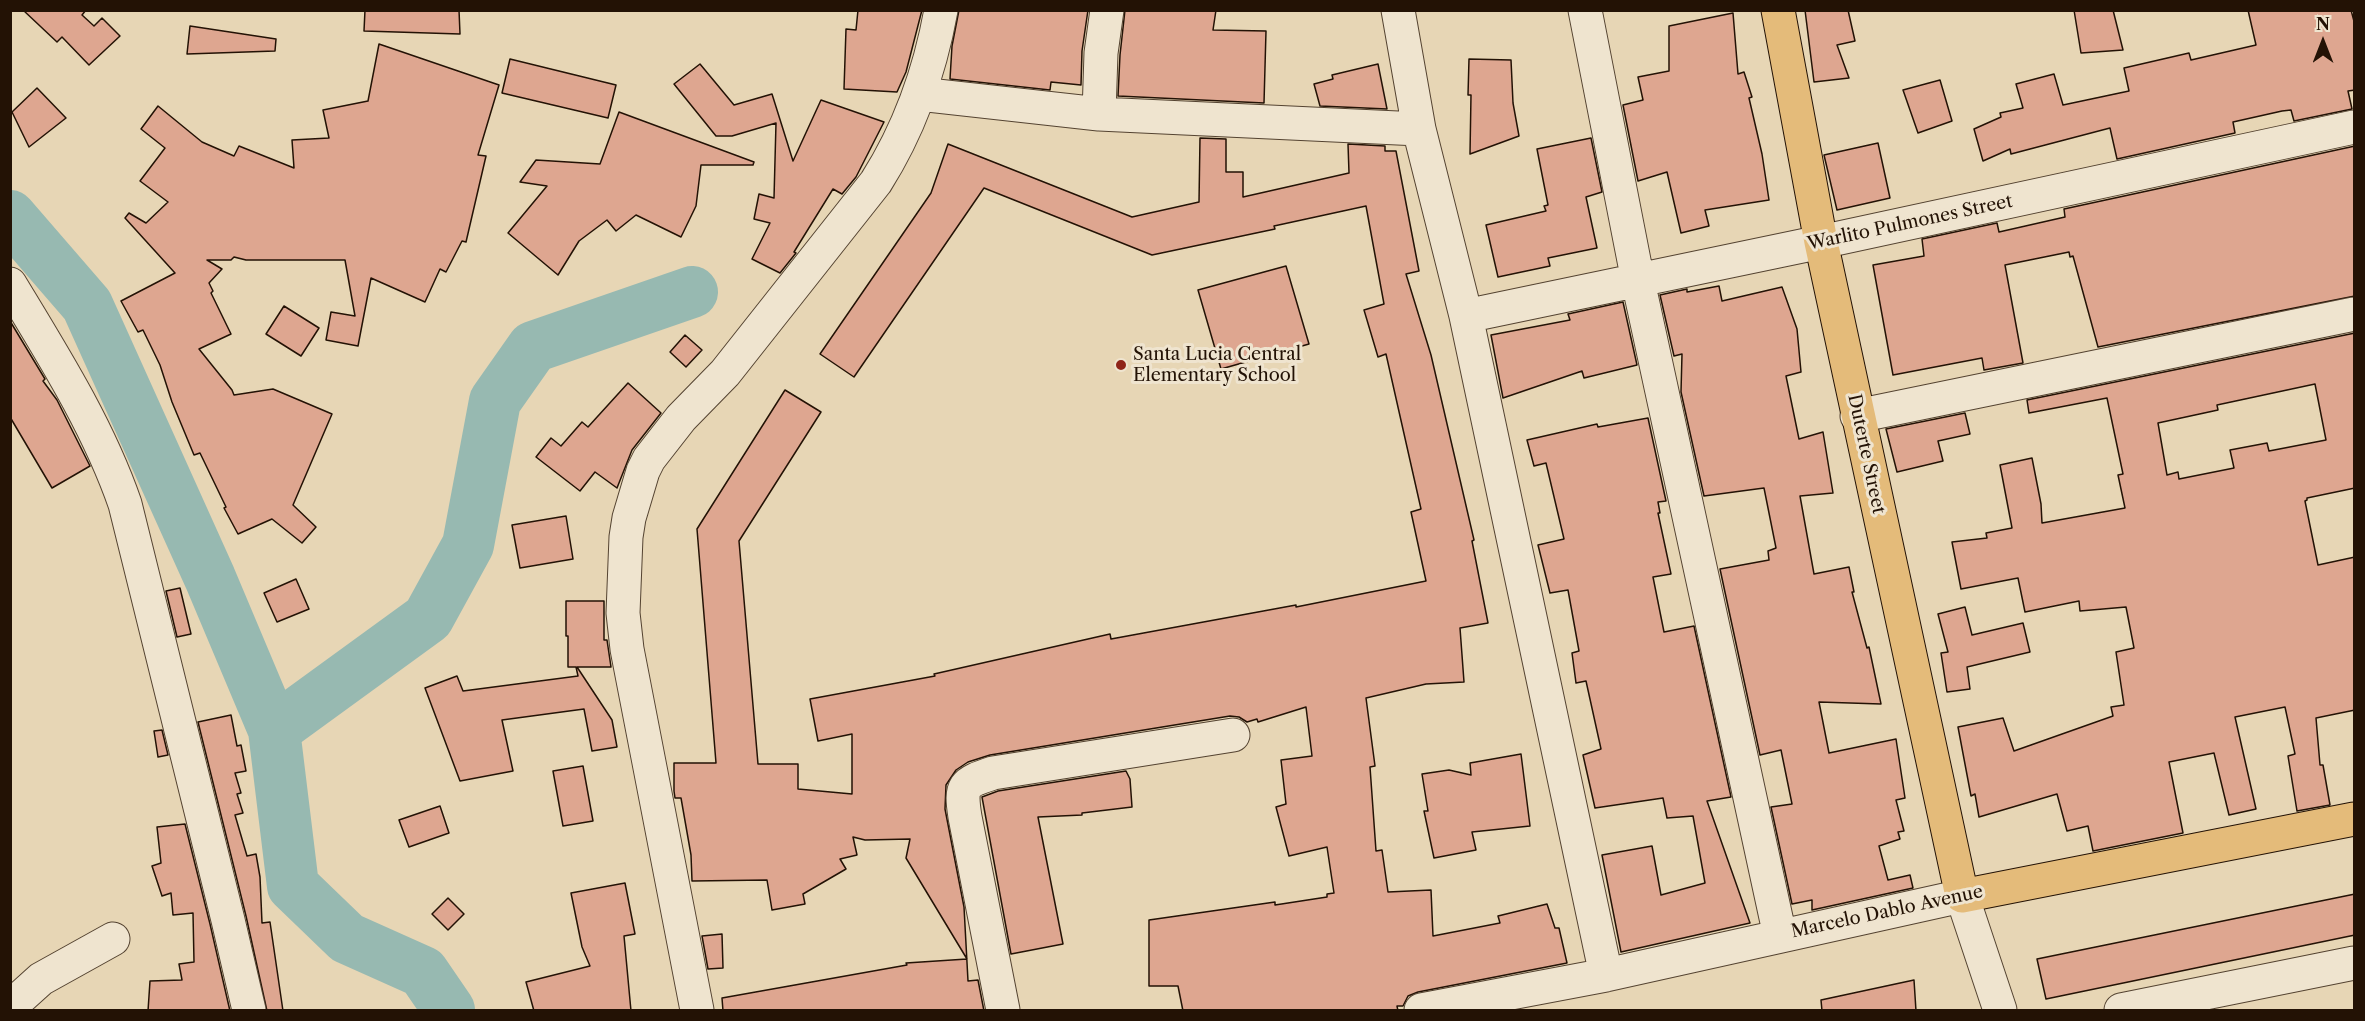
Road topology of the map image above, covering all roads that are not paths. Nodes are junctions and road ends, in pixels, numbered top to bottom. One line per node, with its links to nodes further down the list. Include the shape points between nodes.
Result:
1 (941, 10): 6 (street)
2 (1107, 10): 7 (street)
3 (1398, 10): 9 (street)
4 (1585, 10): 11 (street)
5 (1778, 10): 10 (main road, Duterte Street)
6 (919, 94): 7 (street); 25 (street, via 892,157 876,182 725,373 681,418 649,459 629,518 624,582 627,649)
7 (1099, 114): 9 (street)
8 (2355, 127): 10 (street, Warlito Pulmones Street)
9 (1419, 129): 14 (street)
10 (1821, 242): 11 (street, Warlito Pulmones Street); 15 (main road, Duterte Street)
11 (1638, 281): 14 (street, Warlito Pulmones Street); 19 (street)
12 (10, 284): 24 (street, via 64,372 125,504)
13 (2355, 314): 15 (street)
14 (1466, 316): 22 (street)
15 (1857, 416): 18 (main road, Duterte Street)
16 (1233, 735): 26 (street, via 993,773 967,785 962,795 965,817)
17 (2355, 819): 18 (main road, Marcelo Dablo Avenue)
18 (1962, 896): 19 (street, Marcelo Dablo Avenue); 28 (street)
19 (1780, 936): 22 (street, Marcelo Dablo Avenue)
20 (112, 939): 23 (street, via 41,979)
21 (2355, 963): 29 (street)
22 (1606, 975): 27 (street, Marcelo Dablo Avenue)
23 (10, 1007)
24 (249, 1011)
25 (697, 1011)
26 (1003, 1011)
27 (1420, 1011)
28 (2000, 1011)
29 (2121, 1011)

